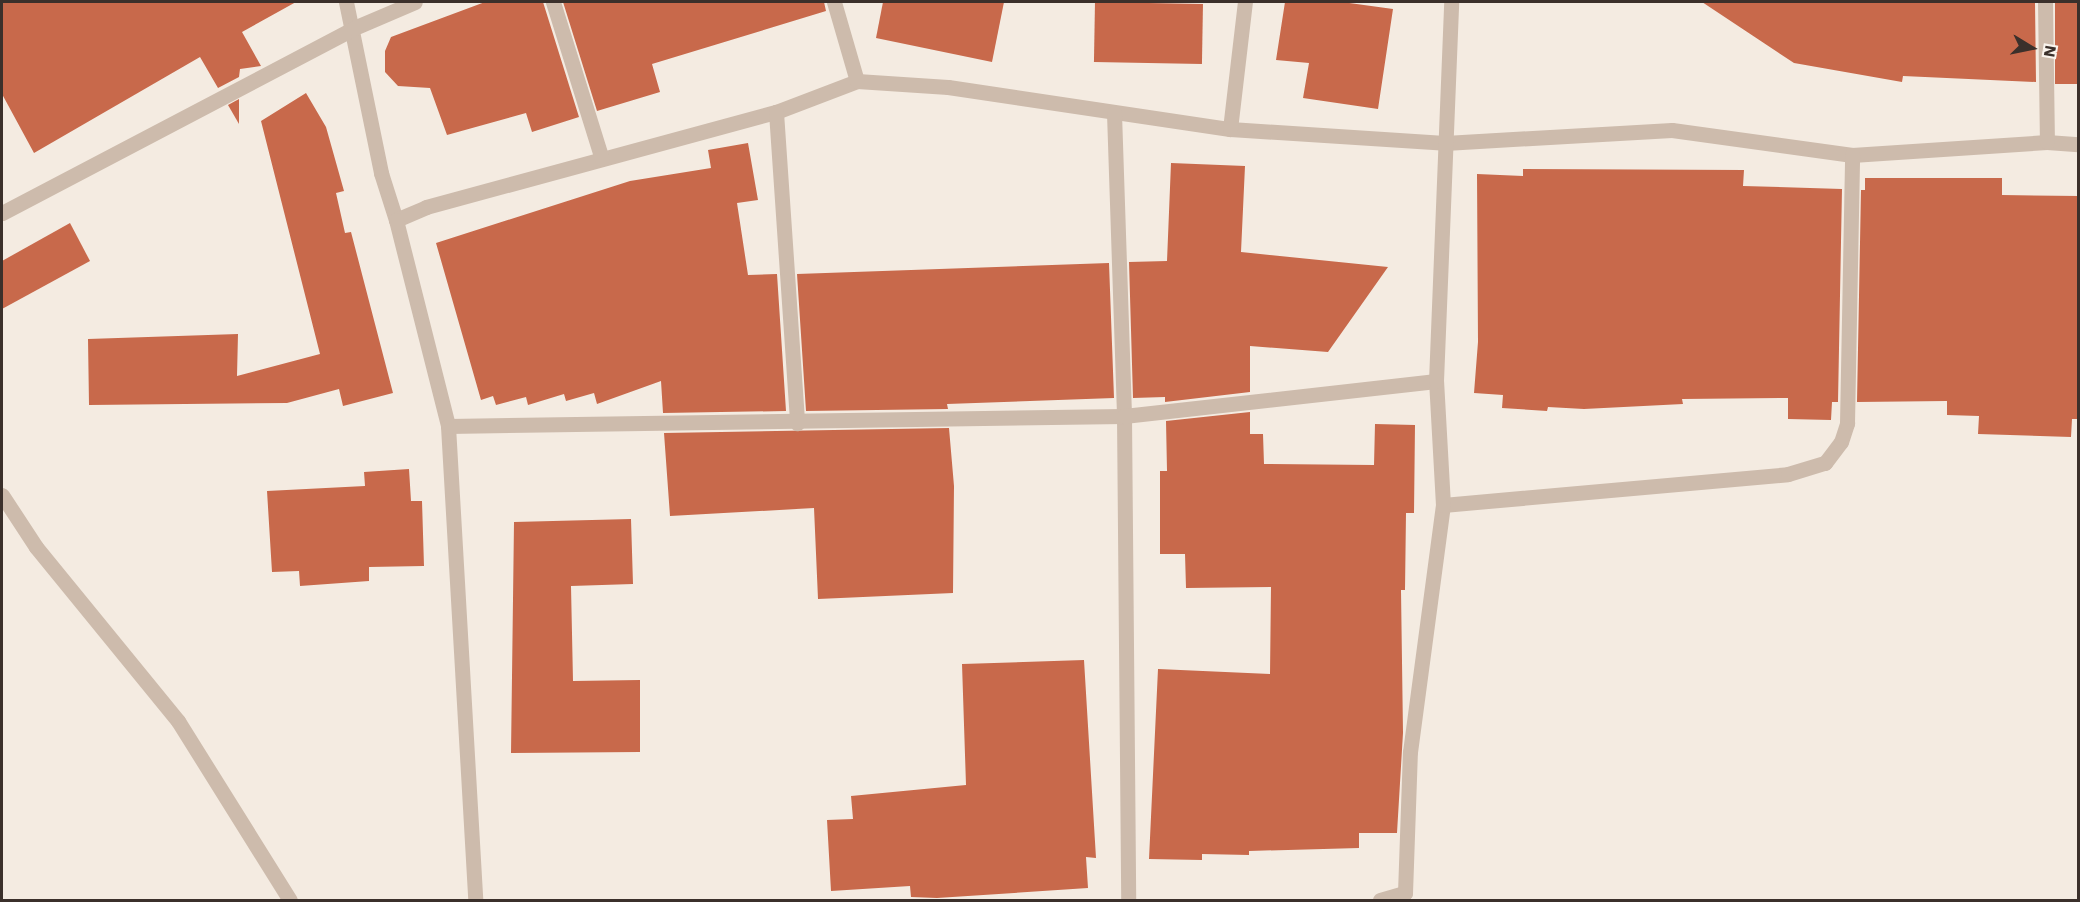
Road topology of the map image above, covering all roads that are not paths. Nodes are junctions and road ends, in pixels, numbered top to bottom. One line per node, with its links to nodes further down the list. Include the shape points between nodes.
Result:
1 (346, 2): 8 (street)
2 (415, 2): 8 (street)
3 (553, 2): 17 (street)
4 (834, 2): 9 (street)
5 (1245, 2): 12 (street)
6 (1451, 2): 14 (street)
7 (2044, 2): 13 (street)
8 (354, 28): 18 (street); 19 (street, via 381,173)
9 (857, 81): 10 (street); 11 (street, via 948,87)
10 (776, 112): 17 (street); 22 (street)
11 (1113, 113): 12 (street); 21 (street)
12 (1230, 129): 14 (street)
13 (2047, 142): 15 (street); 16 (street)
14 (1445, 144): 16 (street, via 1672,130); 20 (street)
15 (2079, 144)
16 (1852, 155): 25 (street, via 1847,423 1842,442 1826,463 1788,474)
17 (602, 159): 19 (street, via 426,207)
18 (2, 213)
19 (396, 220): 23 (street)
20 (1436, 381): 21 (street); 25 (street)
21 (1124, 416): 22 (street); 29 (street)
22 (798, 423): 23 (street)
23 (448, 426): 28 (street)
24 (2, 495): 27 (street, via 36,547 178,721)
25 (1443, 505): 26 (street, via 1410,752)
26 (1408, 897): 30 (street)
27 (290, 900)
28 (474, 900)
29 (1128, 900)
30 (1380, 900)

